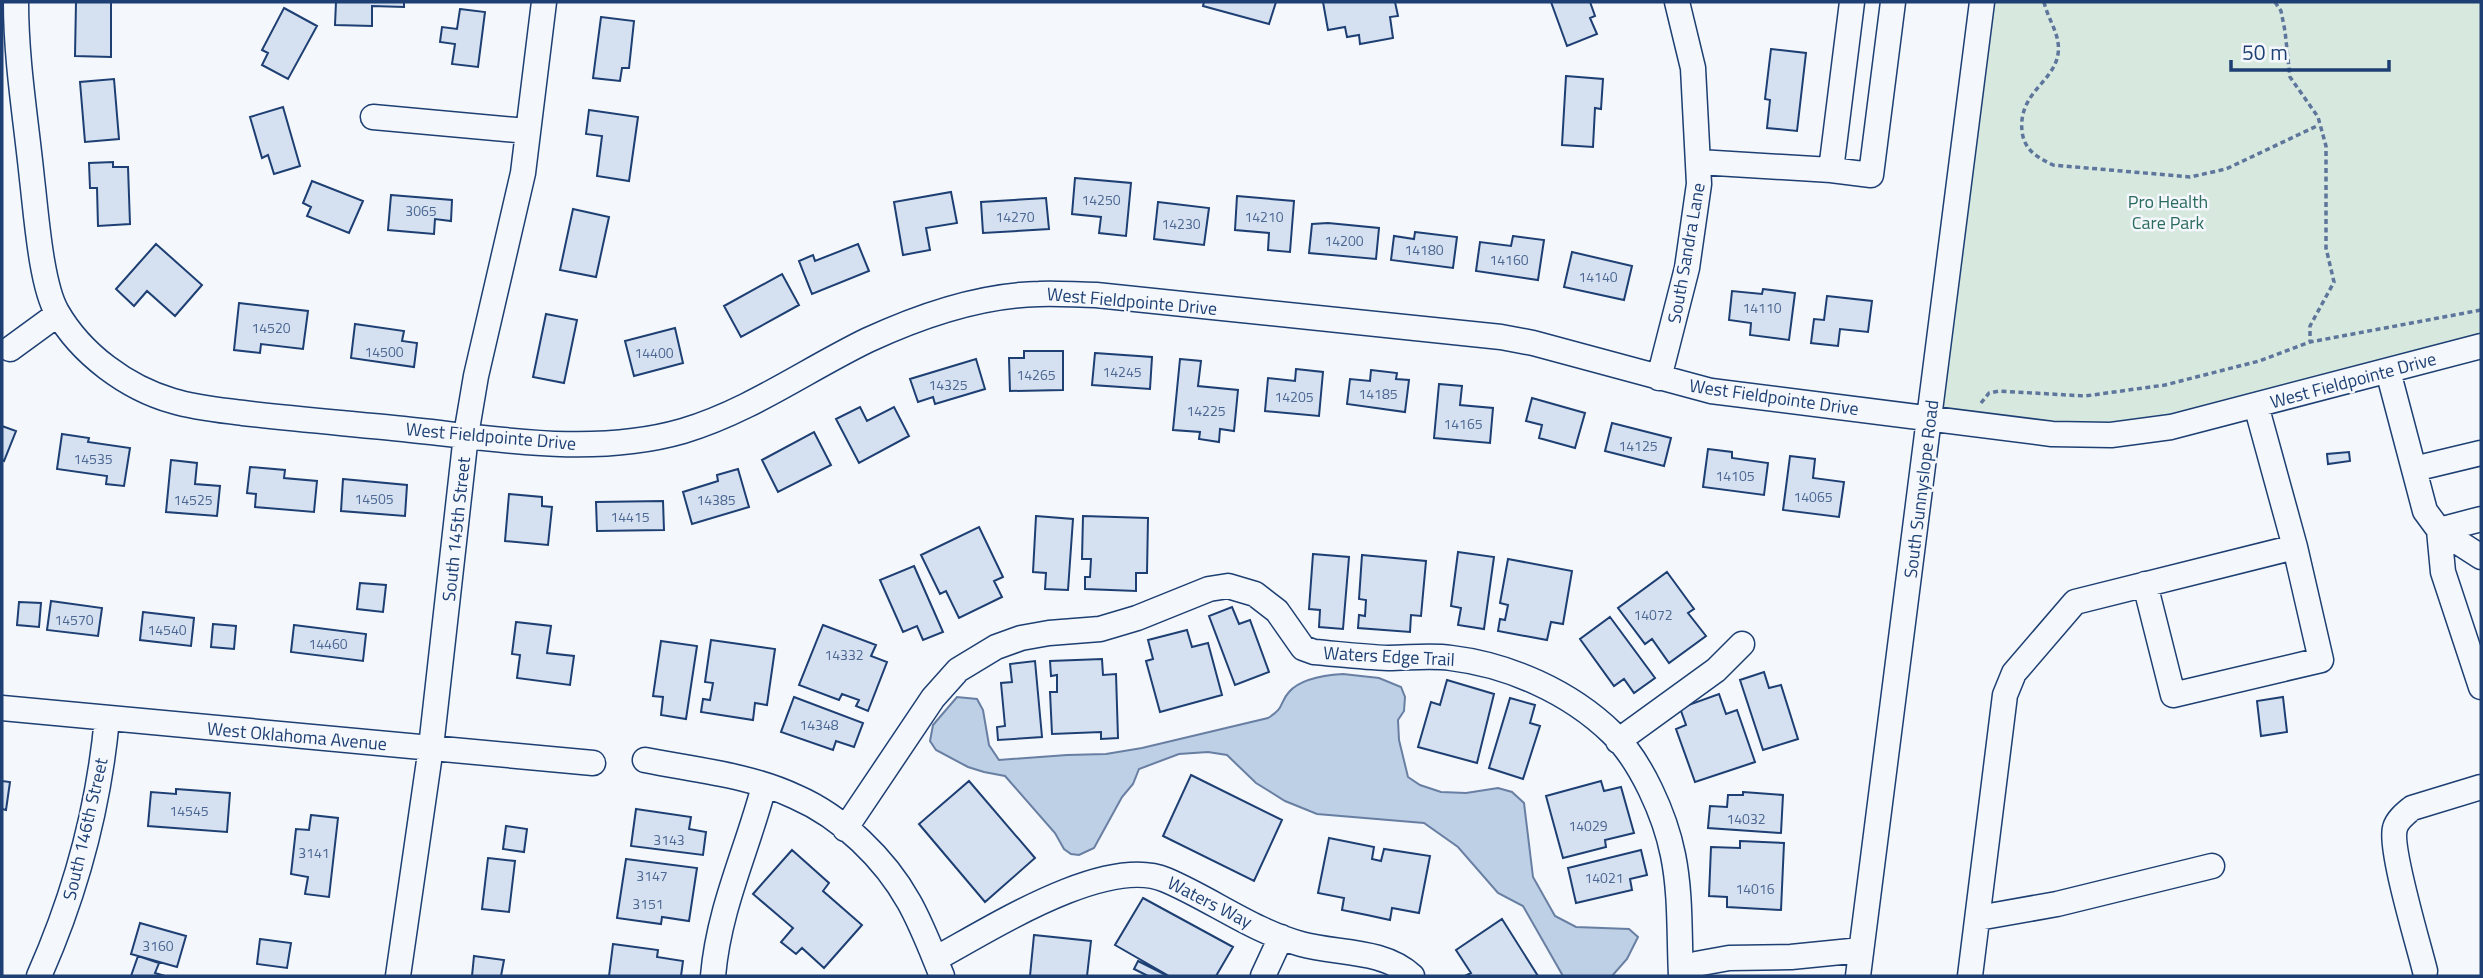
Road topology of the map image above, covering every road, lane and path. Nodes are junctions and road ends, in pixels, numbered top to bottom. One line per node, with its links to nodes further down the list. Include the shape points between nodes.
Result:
1 (16, 2): 15 (street, West Fieldpointe Drive, via 35,208 43,263)
2 (544, 2): 11 (street, South 145th Street)
3 (1678, 2): 12 (street, South Sandra Lane, via 1693,68)
4 (1852, 2): 13 (street)
5 (1893, 2): 13 (street, via 1871,175)
6 (1982, 2): 23 (street, South Sunnyslope Road)
7 (2044, 2): 10 (path, via 2057,33 2058,55 2021,116 2024,143 2035,156 2053,165 2189,177 2225,169)
8 (2275, 2): 10 (path, via 2286,31 2290,77)
9 (373, 117): 11 (street)
10 (2319, 125): 16 (path, via 2326,146 2326,248 2334,282 2310,326)
11 (527, 131): 24 (street, South 145th Street, via 523,173)
12 (1699, 162): 13 (street); 20 (street, South Sandra Lane, via 1687,268)
13 (1831, 170)
14 (2481, 310): 16 (path)
15 (58, 314): 18 (street); 24 (street, West Fieldpointe Drive, via 82,345 116,373 171,401)
16 (2310, 342): 22 (path, via 2259,361 2165,385 2085,396 1999,391 1989,393)
17 (2481, 346): 19 (street, West Fieldpointe Drive)
18 (10, 349)
19 (2388, 370): 21 (street, West Fieldpointe Drive); 26 (street)
20 (1659, 378): 23 (street, West Fieldpointe Drive, via 1763,399); 24 (street, West Fieldpointe Drive, via 1501,337 1096,295 1037,294 978,301 913,320 744,408 684,430 596,444)
21 (2256, 405): 23 (street, West Fieldpointe Drive, via 2171,427 2111,435 2052,434); 29 (street)
22 (1979, 408)
23 (1930, 417): 46 (street, South Sunnyslope Road)
24 (466, 435): 37 (street, South 145th Street)
25 (2481, 453): 26 (street)
26 (2414, 469): 28 (street, via 2425,511)
27 (2481, 519): 28 (street)
28 (2438, 530): 30 (street); 33 (street, via 2443,572)
29 (2295, 547): 31 (street); 31 (street, via 2321,660 2173,695)
30 (2481, 557)
31 (2145, 584): 44 (street, via 2075,602 2014,673 2005,695)
32 (1742, 644): 36 (street, via 1716,670)
33 (2481, 687)
34 (2, 708): 35 (street, West Oklahoma Avenue)
35 (107, 718): 37 (street, West Oklahoma Avenue); 49 (street, South 146th Street, via 77,875)
36 (1618, 741): 42 (street, Waters Edge Trail, via 1572,701 1497,667 1451,657 1389,658 1303,648 1277,611 1255,594 1228,586 1100,629 1021,638 958,670 933,698); 54 (street, Waters Edge Trail, via 1648,788 1673,855)
37 (431, 747): 39 (street, West Oklahoma Avenue); 50 (street, South 145th Street)
38 (645, 760): 40 (street)
39 (593, 763)
40 (764, 786): 42 (street, via 796,796); 51 (street, via 726,900)
41 (2481, 787): 48 (street, via 2412,808 2395,828 2395,850)
42 (845, 829): 47 (street, via 867,847 910,903)
43 (2213, 866): 44 (street)
44 (1978, 918): 56 (street)
45 (1282, 937): 47 (street, Waters Way, via 1162,878 1125,874 1093,881 1037,905); 52 (street); 53 (street, Waters Way, via 1365,955)
46 (1861, 950): 54 (street, via 1729,958 1696,964); 55 (street, South Sunnyslope Road)
47 (938, 968)
48 (2425, 971)
49 (38, 976)
50 (398, 976)
51 (713, 976)
52 (1264, 976)
53 (1412, 976)
54 (1684, 976)
55 (1858, 976)
56 (1970, 976)

